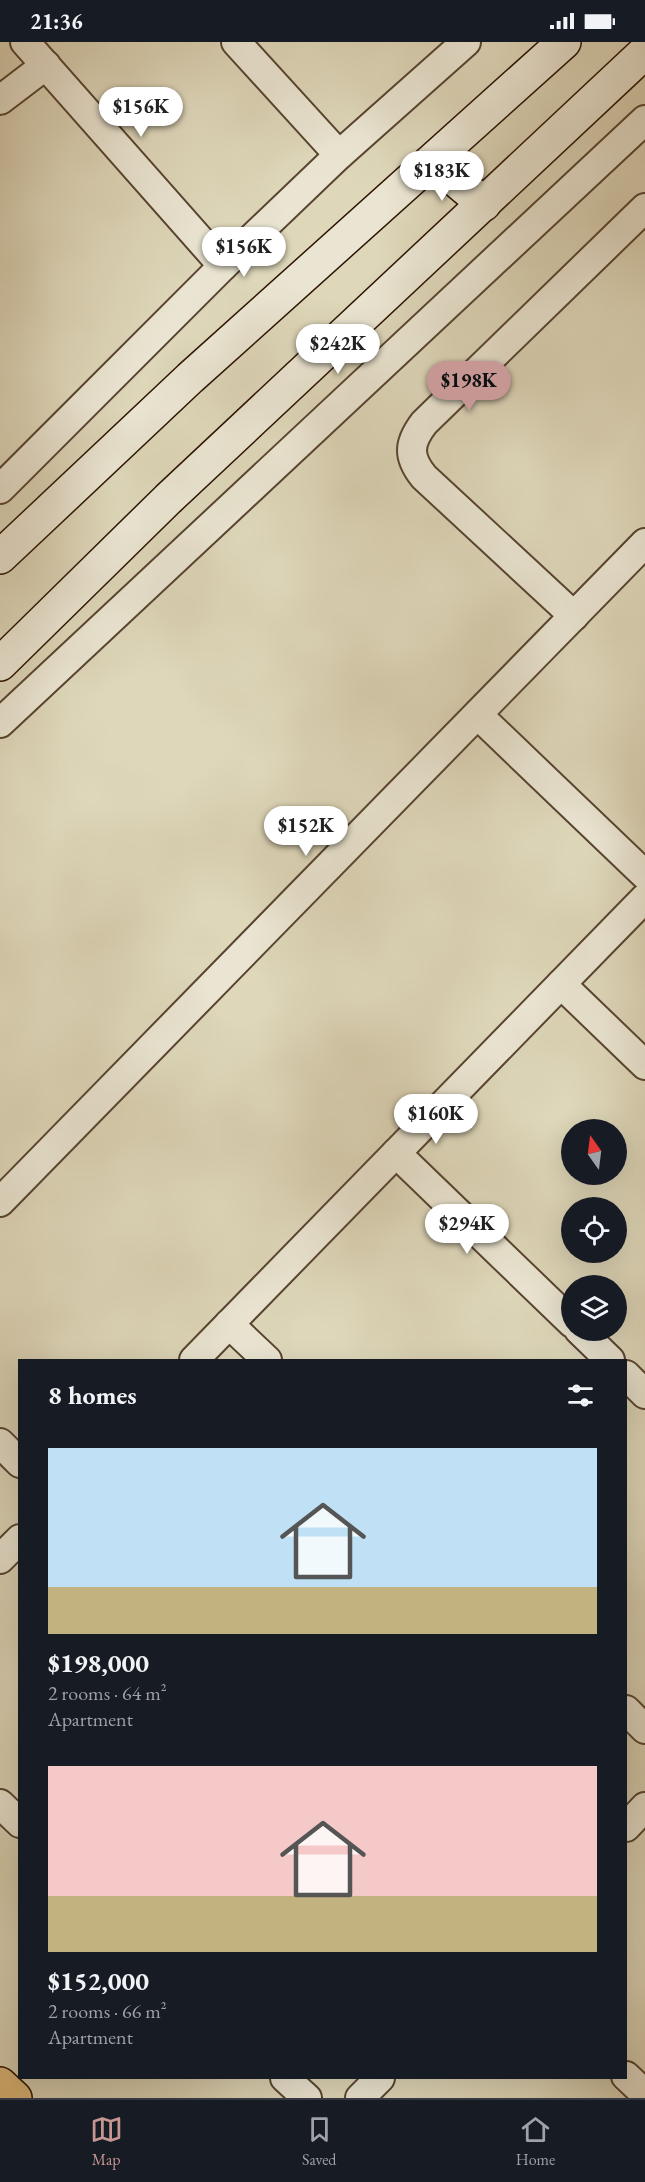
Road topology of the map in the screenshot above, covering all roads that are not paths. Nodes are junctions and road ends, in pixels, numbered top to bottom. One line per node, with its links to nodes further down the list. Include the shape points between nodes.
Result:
1 (25, 42): 6 (street)
2 (236, 42): 9 (street)
3 (564, 42): 10 (street)
4 (454, 46): 9 (street)
5 (645, 52): 11 (street)
6 (46, 65): 7 (street); 13 (street)
7 (0, 100)
8 (645, 120): 20 (street)
9 (339, 155): 13 (street)
10 (433, 161): 11 (street); 16 (street, via 190,378)
11 (484, 204): 18 (street, via 168,499)
12 (645, 208): 17 (street, via 424,423 414,436 410,451 424,477)
13 (223, 266): 14 (street)
14 (0, 489)
15 (645, 543): 17 (street)
16 (0, 557)
17 (574, 616): 19 (street)
18 (0, 664)
19 (478, 716): 21 (street); 26 (street)
20 (0, 723)
21 (645, 875)
22 (645, 898): 23 (street)
23 (561, 984): 24 (street); 25 (street)
24 (645, 1065)
25 (396, 1153): 27 (street); 28 (street)
26 (0, 1203)
27 (561, 1312)
28 (230, 1324): 30 (street); 31 (street)
29 (590, 1341): 32 (street)
30 (195, 1359)
31 (266, 1359)
32 (609, 1359)
33 (627, 1376): 34 (street)
34 (645, 1394)
35 (0, 1443): 36 (street)
36 (18, 1460)
37 (18, 1541): 38 (street)
38 (0, 1559)
39 (627, 1711): 40 (street)
40 (645, 1729)
41 (0, 1804): 43 (street)
42 (645, 1807): 44 (street)
43 (18, 1821)
44 (627, 1826)
45 (627, 2077): 49 (street)
46 (286, 2079): 51 (street)
47 (379, 2079): 52 (street)
48 (0, 2084): 50 (main road)
49 (645, 2094)
50 (15, 2098)
51 (307, 2098)
52 (360, 2098)

